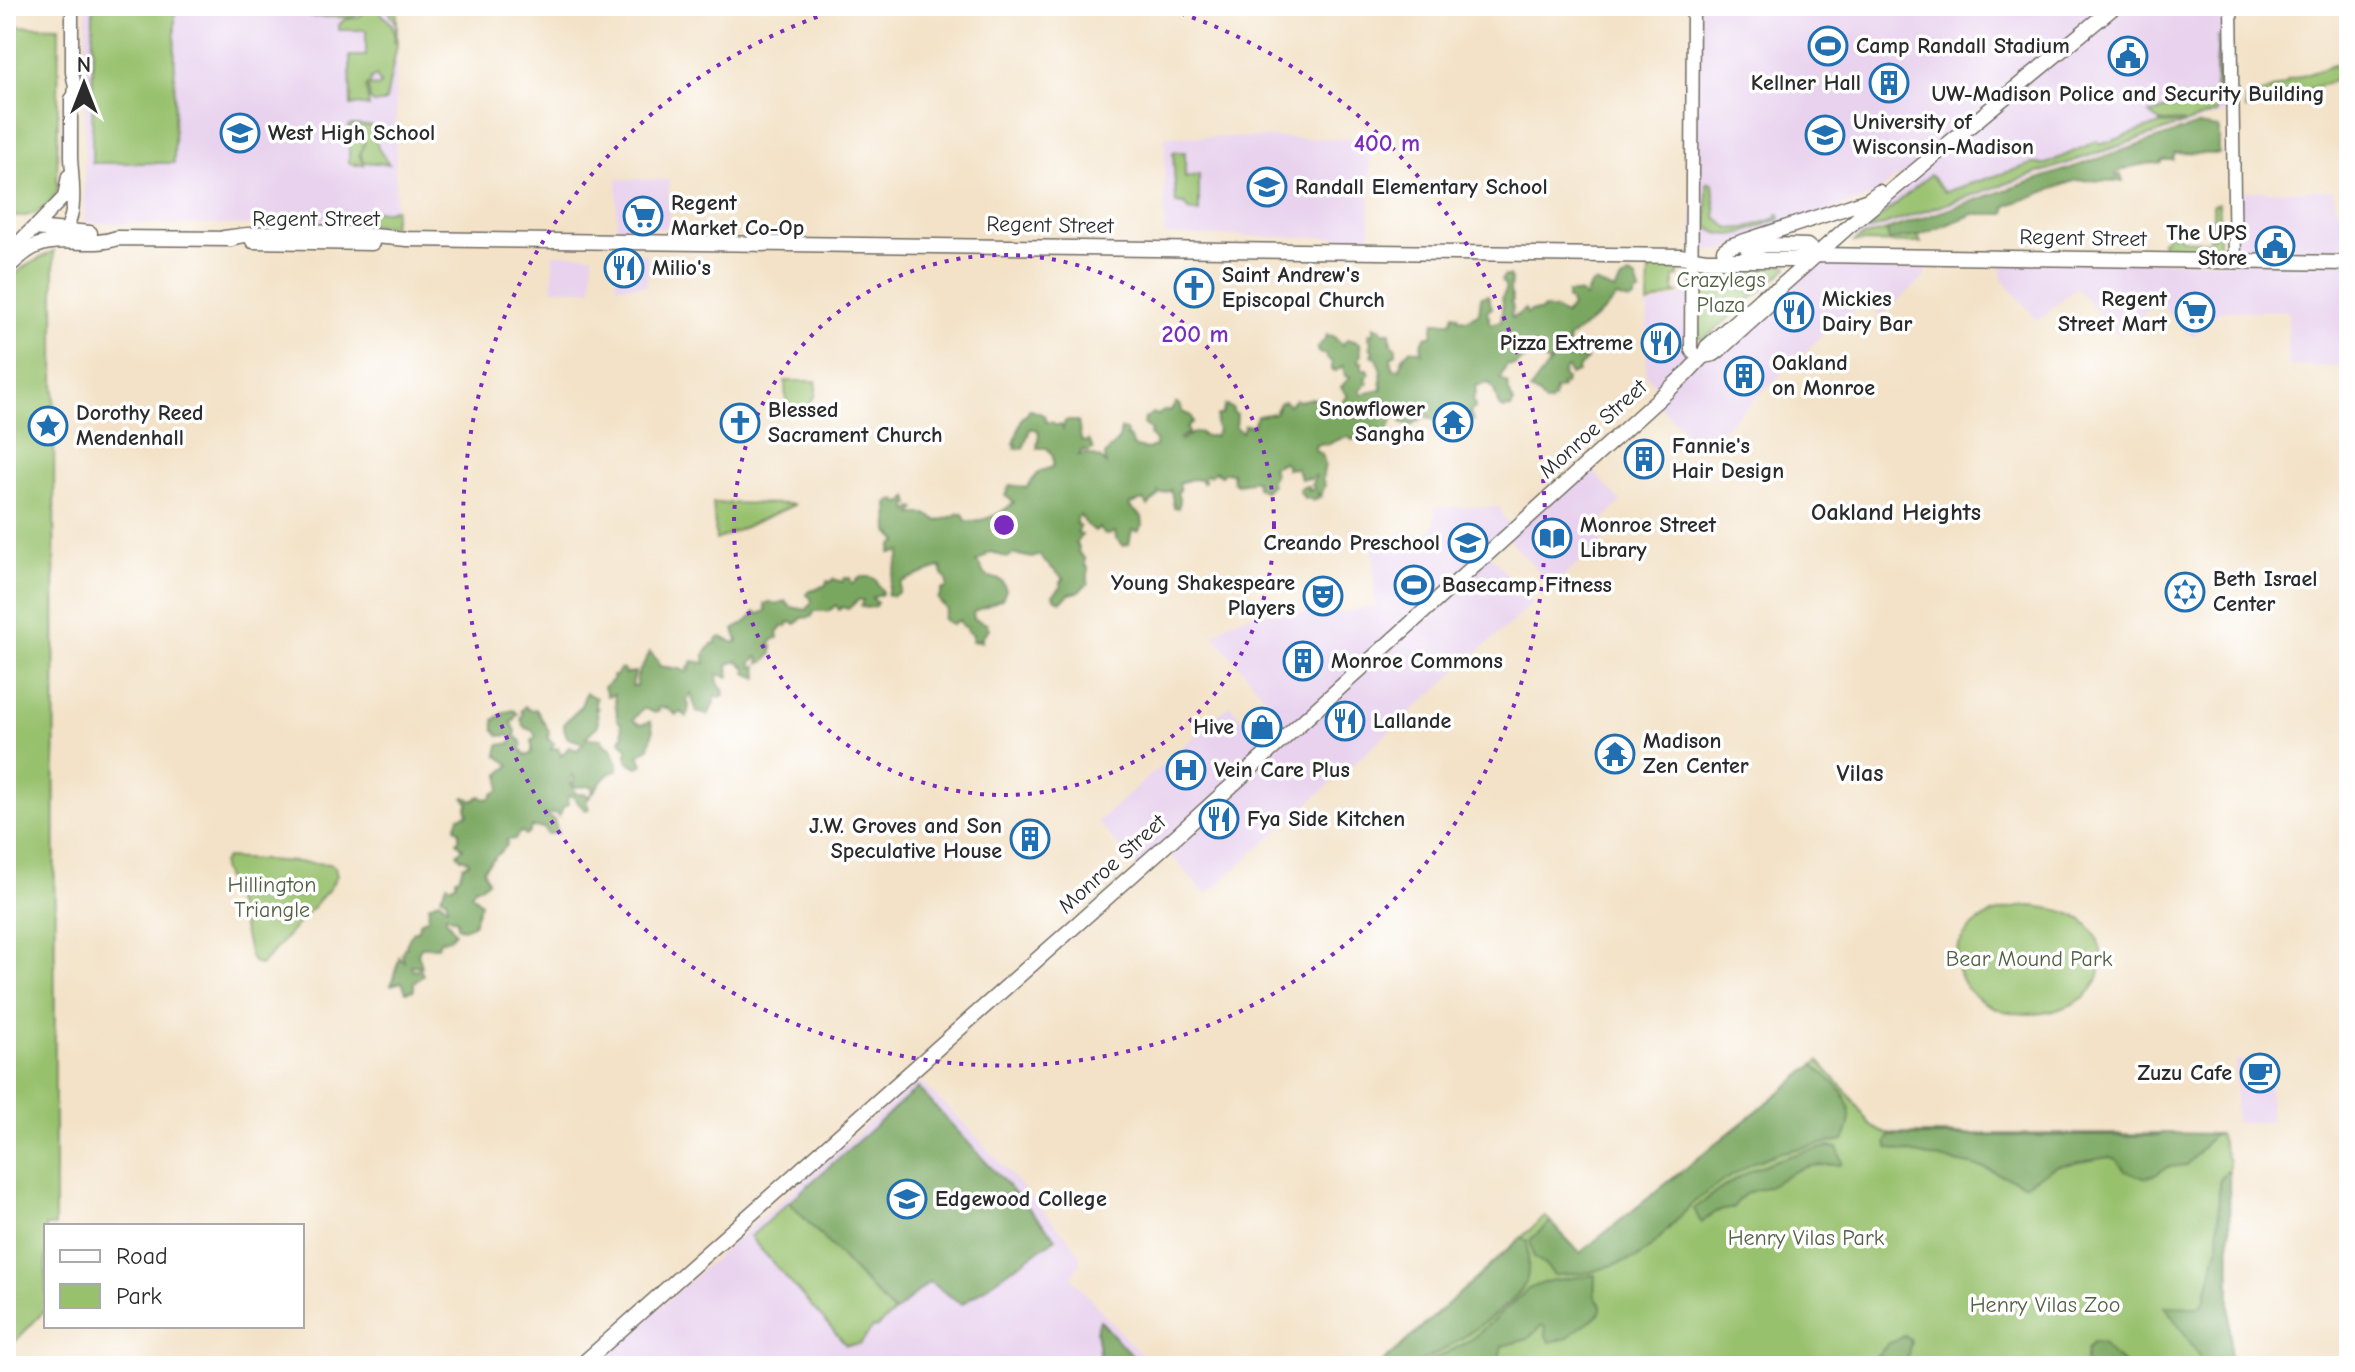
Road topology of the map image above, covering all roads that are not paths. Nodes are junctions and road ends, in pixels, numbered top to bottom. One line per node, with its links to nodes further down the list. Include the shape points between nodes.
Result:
1 (72, 6): 5 (street)
2 (1693, 6): 16 (street)
3 (2115, 6): 6 (main road, Monroe Street)
4 (2231, 6): 17 (street)
5 (71, 161): 8 (street, via 64,197); 9 (street, via 74,202)
6 (1920, 167): 7 (main road, Monroe Street); 13 (main road, via 1895,178 1868,200 1730,246)
7 (1850, 225): 12 (main road, via 1814,225); 14 (main road, Monroe Street)
8 (34, 228): 9 (main road, Regent Street); 15 (main road)
9 (66, 231): 10 (main road, Regent Street); 11 (street)
10 (117, 238): 11 (main road, Regent Street); 16 (main road, Regent Street)
11 (54, 242): 19 (main road, via 27,251)
12 (1780, 245): 13 (main road, Regent Street); 14 (main road, Regent Street, via 1807,246)
13 (1730, 254): 14 (main road, Regent Street, via 1794,260); 16 (main road, Regent Street, via 1706,251)
14 (1817, 255): 17 (main road, Regent Street); 20 (main road, Monroe Street, via 1764,296)
15 (6, 256)
16 (1692, 256): 20 (street, via 1691,350)
17 (2235, 262): 18 (main road, Regent Street)
18 (2349, 263)
19 (6, 269)
20 (1701, 358): 21 (main road, Monroe Street, via 1175,837)
21 (580, 1366)

